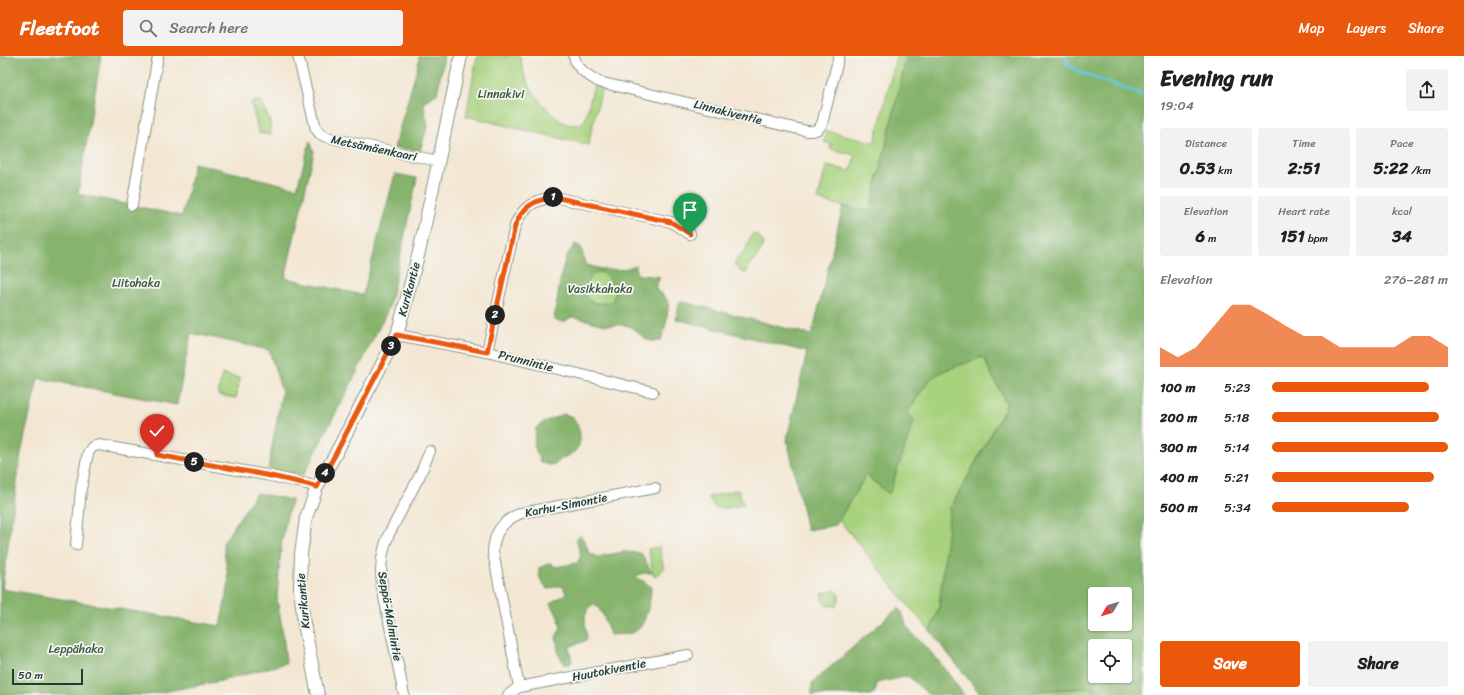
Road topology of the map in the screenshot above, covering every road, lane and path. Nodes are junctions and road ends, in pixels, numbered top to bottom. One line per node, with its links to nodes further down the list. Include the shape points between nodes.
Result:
1 (158, 56): 7 (street)
2 (298, 56): 6 (street, Metsämäenkaari, via 316,129 320,134)
3 (461, 56): 6 (main road, Kurikantie)
4 (574, 56): 5 (street, Linnakiventie, via 574,60 584,73 599,82 807,132 816,131 822,124)
5 (839, 56)
6 (438, 161): 9 (main road, Kurikantie, via 420,248)
7 (132, 205)
8 (690, 234): 10 (street, via 671,222 554,197 537,201 522,213 515,226)
9 (397, 335): 10 (street, Prunnintie); 13 (main road, Kurikantie)
10 (487, 352): 11 (street, Prunnintie)
11 (653, 392)
12 (430, 451): 19 (street, Seppä-Malmintie, via 389,534 382,558 382,587)
13 (317, 487): 15 (street, via 266,475 99,445 88,453 81,489); 18 (main road, Kurikantie, via 306,518 300,569 304,624)
14 (655, 488): 17 (street, Karhu-Simontie, via 521,513 506,521 500,528 493,552)
15 (76, 545)
16 (688, 655): 17 (street, Huutokiventie)
17 (519, 687): 20 (street, Huutokiventie)
18 (318, 695)
19 (404, 695)
20 (508, 695)

